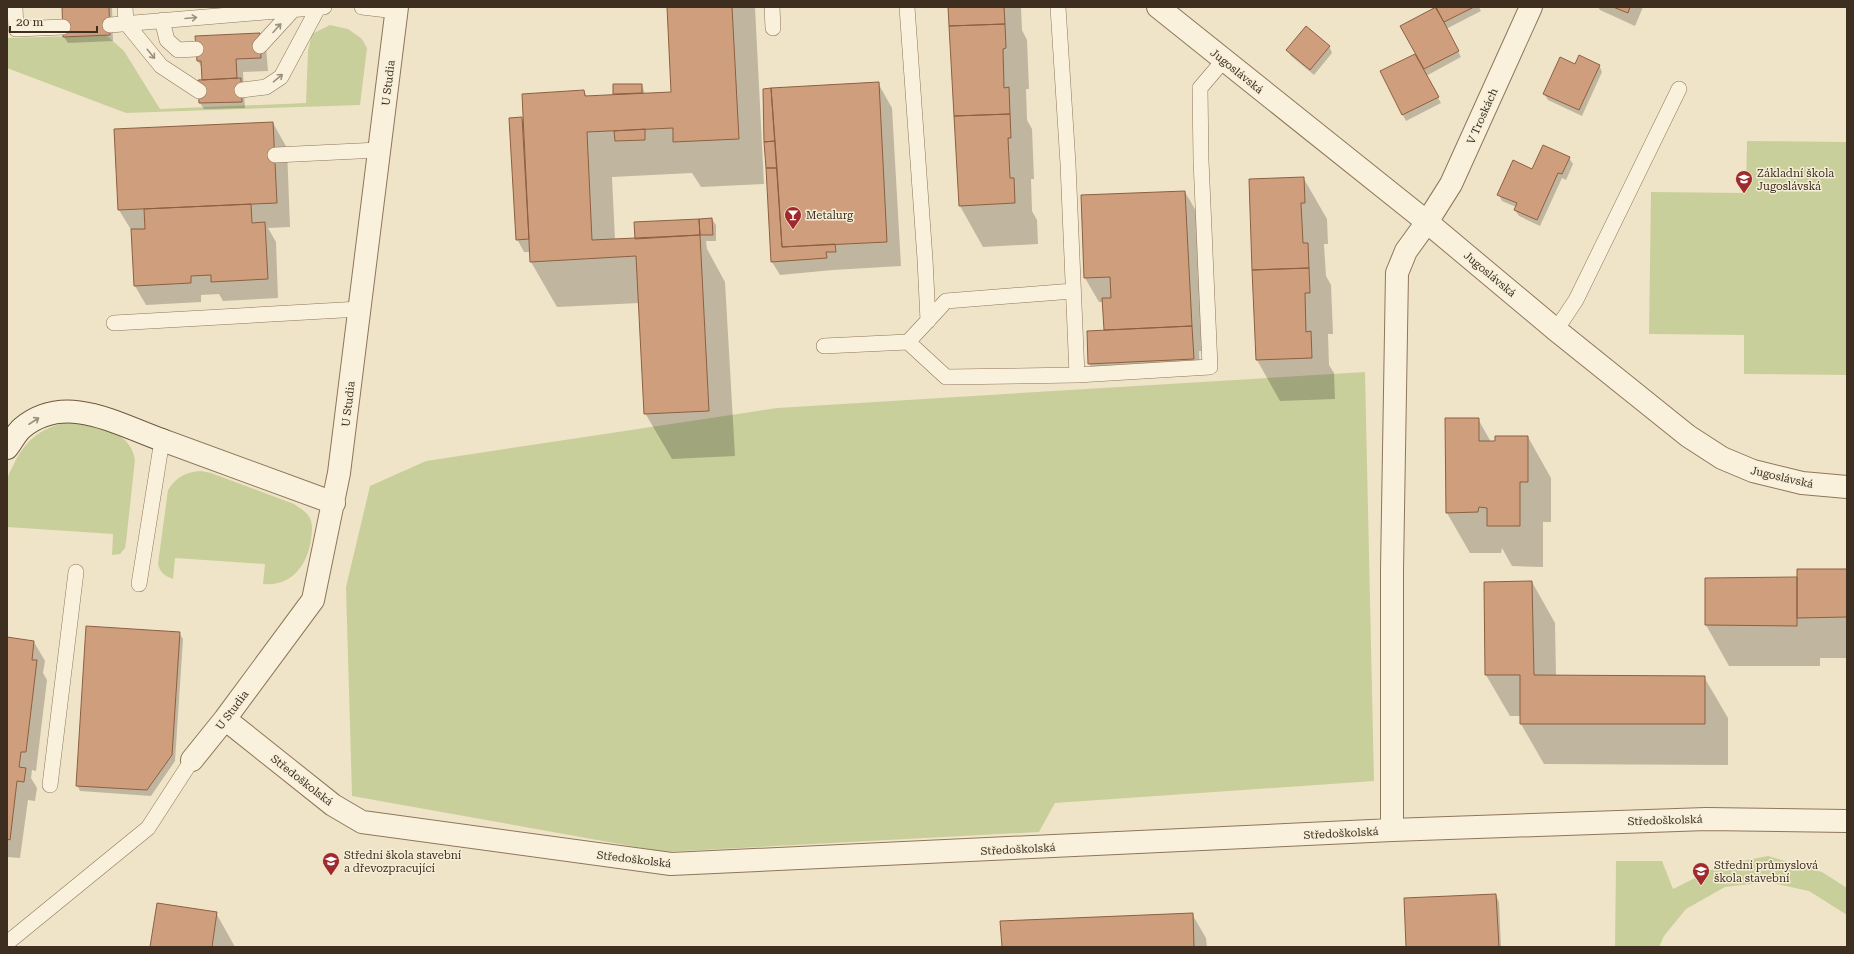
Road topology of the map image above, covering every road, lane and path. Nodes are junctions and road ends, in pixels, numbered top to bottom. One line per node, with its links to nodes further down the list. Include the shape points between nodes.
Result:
1 (15, 7): 16 (lane, via 16,30)
2 (124, 7): 14 (lane)
3 (324, 7): 10 (lane)
4 (362, 7): 11 (lane)
5 (772, 7): 17 (lane)
6 (907, 7): 29 (lane)
7 (1058, 7): 27 (lane)
8 (1158, 7): 20 (street, Jugoslávská)
9 (1531, 7): 26 (street, V Troskách, via 1451,184)
10 (318, 8): 12 (lane); 22 (lane, one-way to 10, via 266,87 281,77)
11 (397, 9): 24 (street, U Studia)
12 (293, 10): 13 (lane, one-way to 12); 18 (lane, one-way to 12)
13 (162, 20): 14 (lane); 19 (lane, via 167,40 178,50)
14 (126, 23): 15 (lane); 23 (lane, one-way to 23, via 161,66)
15 (110, 25)
16 (63, 27)
17 (773, 28)
18 (260, 46)
19 (196, 49)
20 (1224, 61): 26 (street, Jugoslávská); 34 (lane, via 1200,88 1210,366)
21 (1679, 89): 31 (lane, via 1576,300)
22 (242, 90)
23 (199, 91)
24 (379, 150): 25 (lane); 28 (street, U Studia)
25 (275, 155)
26 (1427, 222): 31 (street, Jugoslávská); 45 (street, V Troskách, via 1402,258 1396,282)
27 (1073, 291): 29 (lane, via 946,301); 34 (lane)
28 (360, 308): 30 (lane); 38 (street, U Studia)
29 (928, 321): 32 (lane)
30 (114, 323)
31 (1556, 330): 37 (street, Jugoslávská, via 1682,432 1722,458 1753,471 1785,480)
32 (908, 342): 33 (lane); 34 (lane, via 946,377)
33 (824, 346)
34 (1077, 375)
35 (162, 440): 36 (street, one-way to 35, via 22,429 42,416 65,411 84,412); 38 (street); 40 (lane)
36 (7, 448)
37 (1847, 487)
38 (334, 502): 41 (street, U Studia, via 313,600)
39 (76, 572): 43 (lane)
40 (139, 584)
41 (225, 719): 42 (street, U Studia); 45 (street, Středoškolská, via 333,805 362,822 671,864)
42 (192, 760): 46 (lane, via 148,828)
43 (50, 785)
44 (1847, 821): 45 (street, Středoškolská, via 1706,819)
45 (1392, 830)
46 (7, 943)

